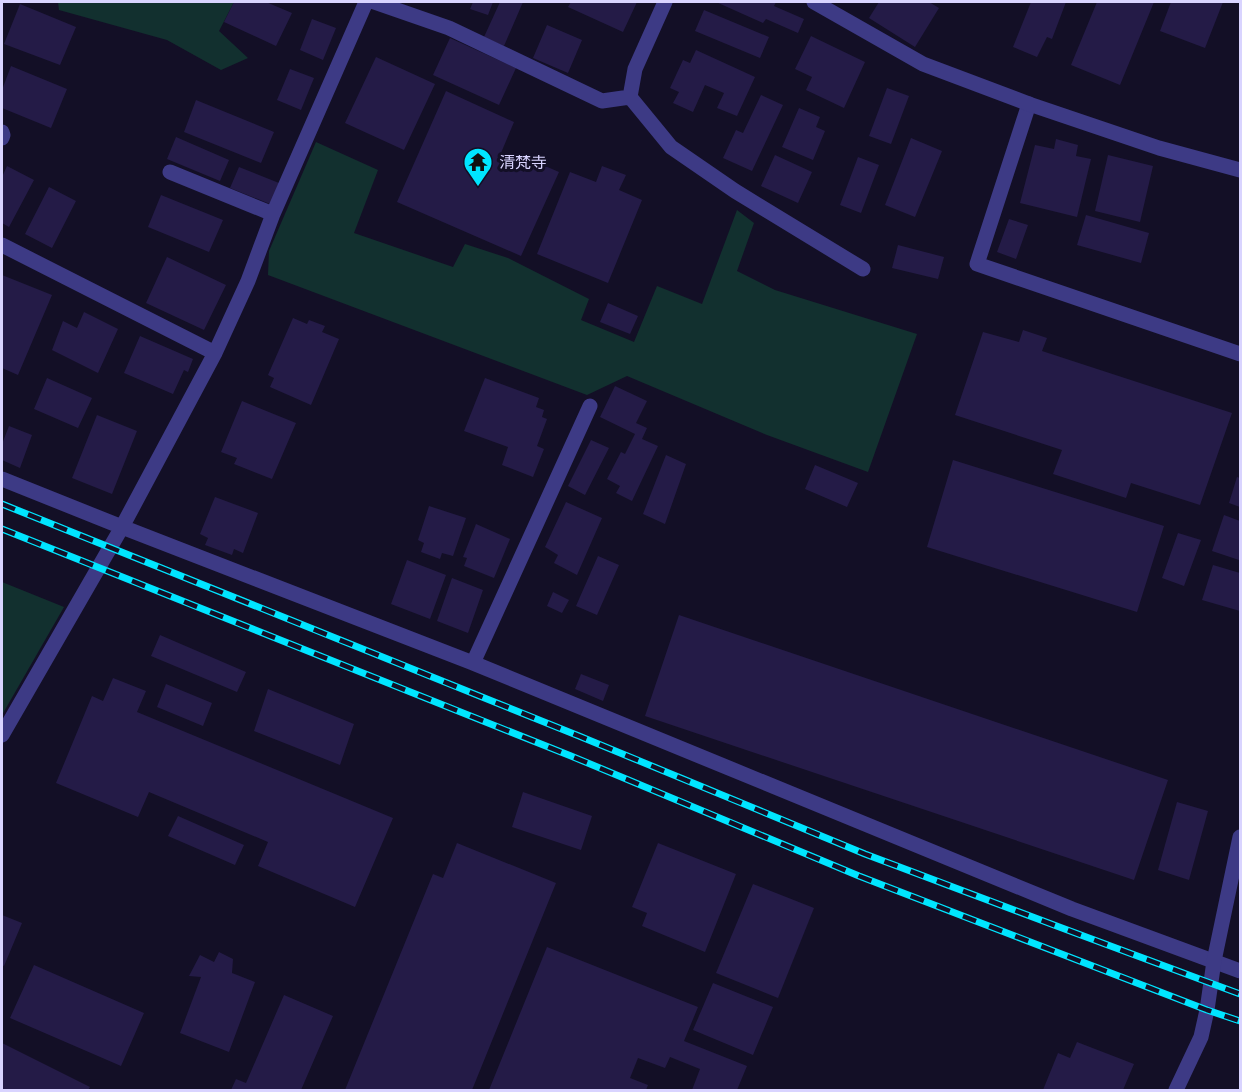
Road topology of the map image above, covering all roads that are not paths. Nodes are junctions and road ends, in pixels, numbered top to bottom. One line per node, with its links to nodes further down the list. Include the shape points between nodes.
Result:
1 (366, 2): 11 (street)
2 (374, 2): 5 (street, via 449,28 602,101)
3 (665, 2): 5 (street, via 635,69)
4 (813, 2): 6 (street, via 923,63)
5 (630, 97): 13 (street, via 671,147)
6 (1029, 104): 9 (street, via 1159,148); 15 (street, via 976,264)
7 (2, 132): 8 (street)
8 (2, 138)
9 (1240, 170)
10 (170, 172): 11 (street)
11 (273, 214): 14 (street)
12 (2, 245): 14 (street)
13 (863, 269)
14 (215, 353): 18 (street)
15 (1240, 354)
16 (590, 405): 19 (street)
17 (2, 479): 18 (street)
18 (122, 527): 19 (street); 20 (street)
19 (473, 663): 22 (street, via 1072,909)
20 (2, 735)
21 (1240, 837): 22 (street)
22 (1214, 962): 23 (street); 24 (street, via 1201,1037)
23 (1240, 971)
24 (1176, 1090)

